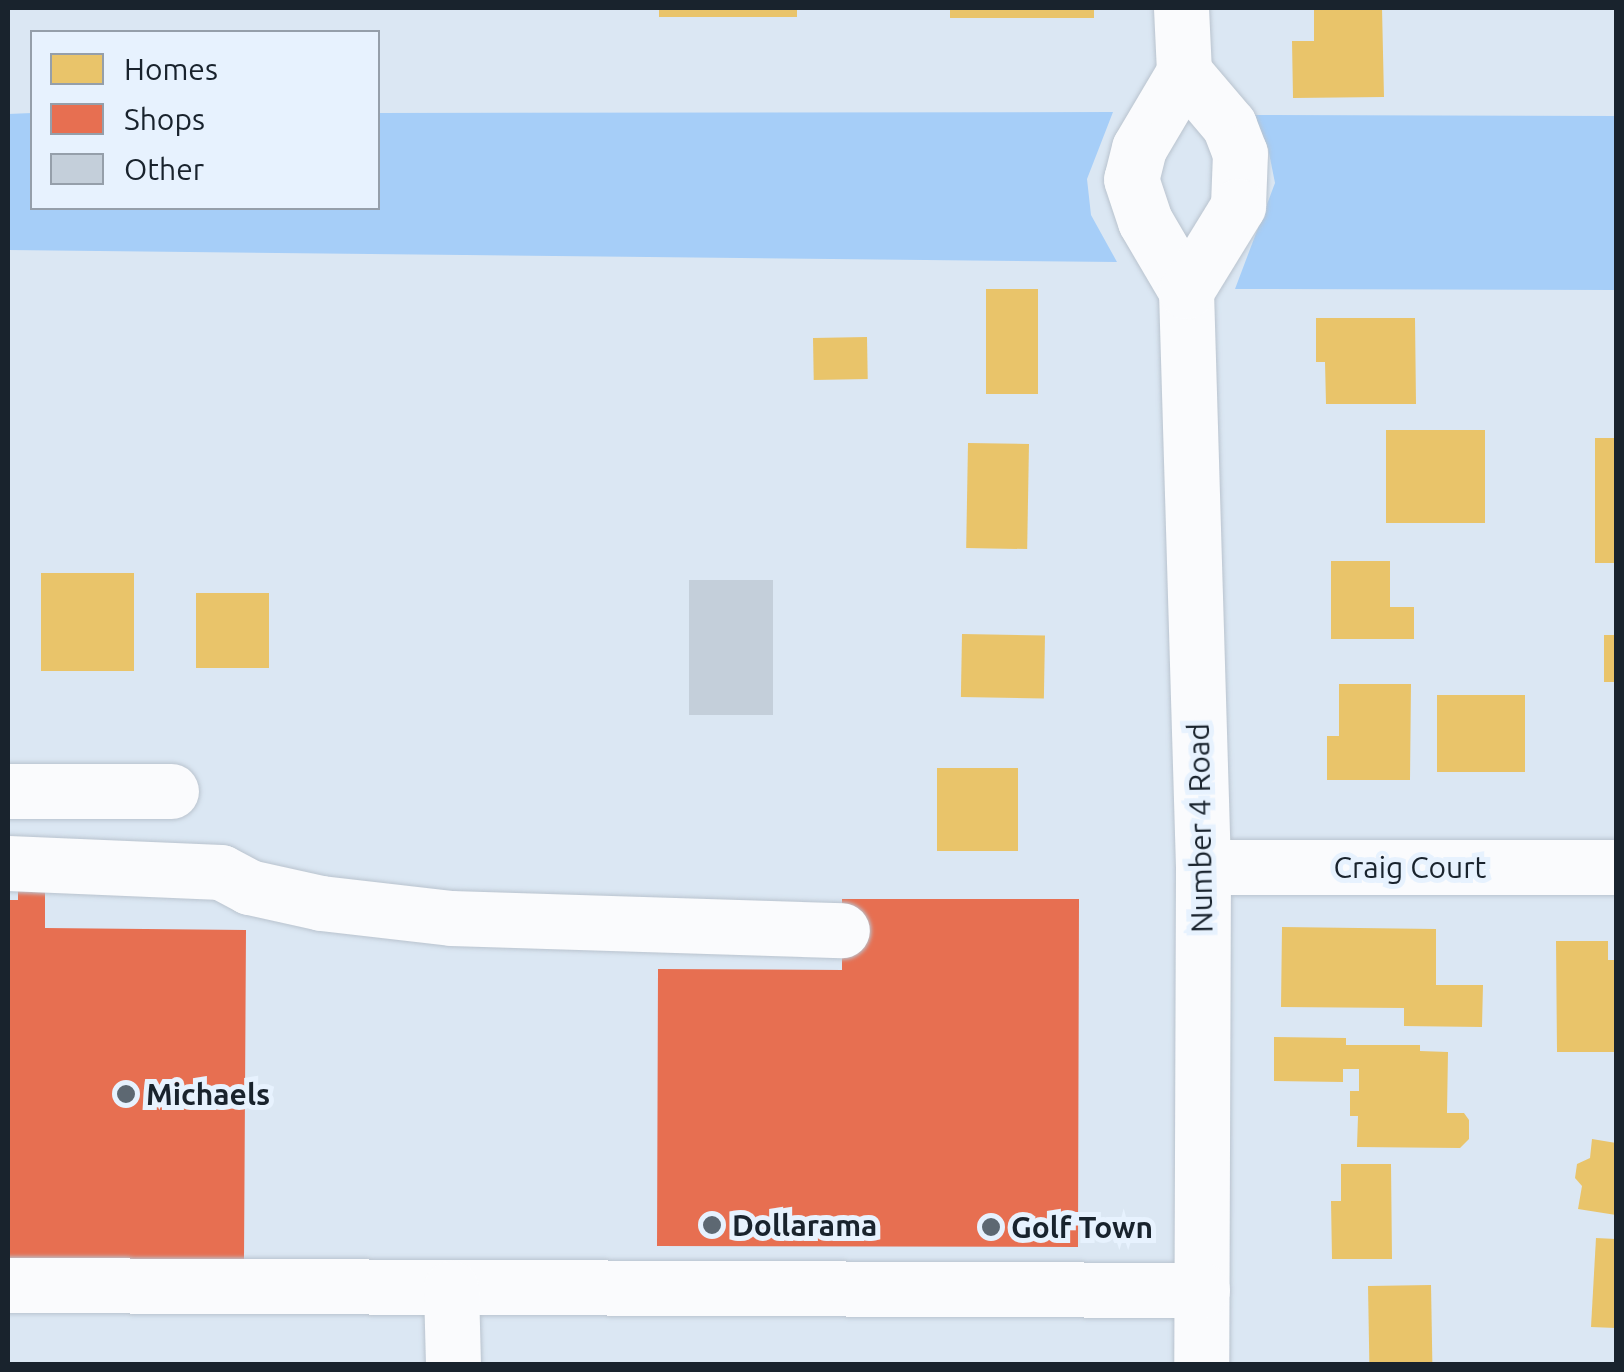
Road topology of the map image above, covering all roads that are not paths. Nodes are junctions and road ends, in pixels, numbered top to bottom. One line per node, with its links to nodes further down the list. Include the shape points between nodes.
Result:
1 (1181, 8): 2 (street)
2 (1184, 72): 3 (street, Number 4 Road, via 1139,148 1131,178 1145,221); 3 (street, via 1229,125 1240,152 1238,206)
3 (1186, 291): 7 (street, Number 4 Road)
4 (8, 791): 5 (street)
5 (171, 791)
6 (8, 863): 9 (street, via 190,868 221,872)
7 (1203, 866): 8 (street, Craig Court); 14 (street, Number 4 Road)
8 (1616, 868)
9 (249, 887): 10 (street, via 187,903); 11 (street, via 452,918)
10 (44, 903)
11 (842, 930)
12 (8, 1285): 13 (street)
13 (450, 1288): 14 (street); 15 (street)
14 (1202, 1290): 16 (street, Number 4 Road)
15 (453, 1364)
16 (1201, 1364)

